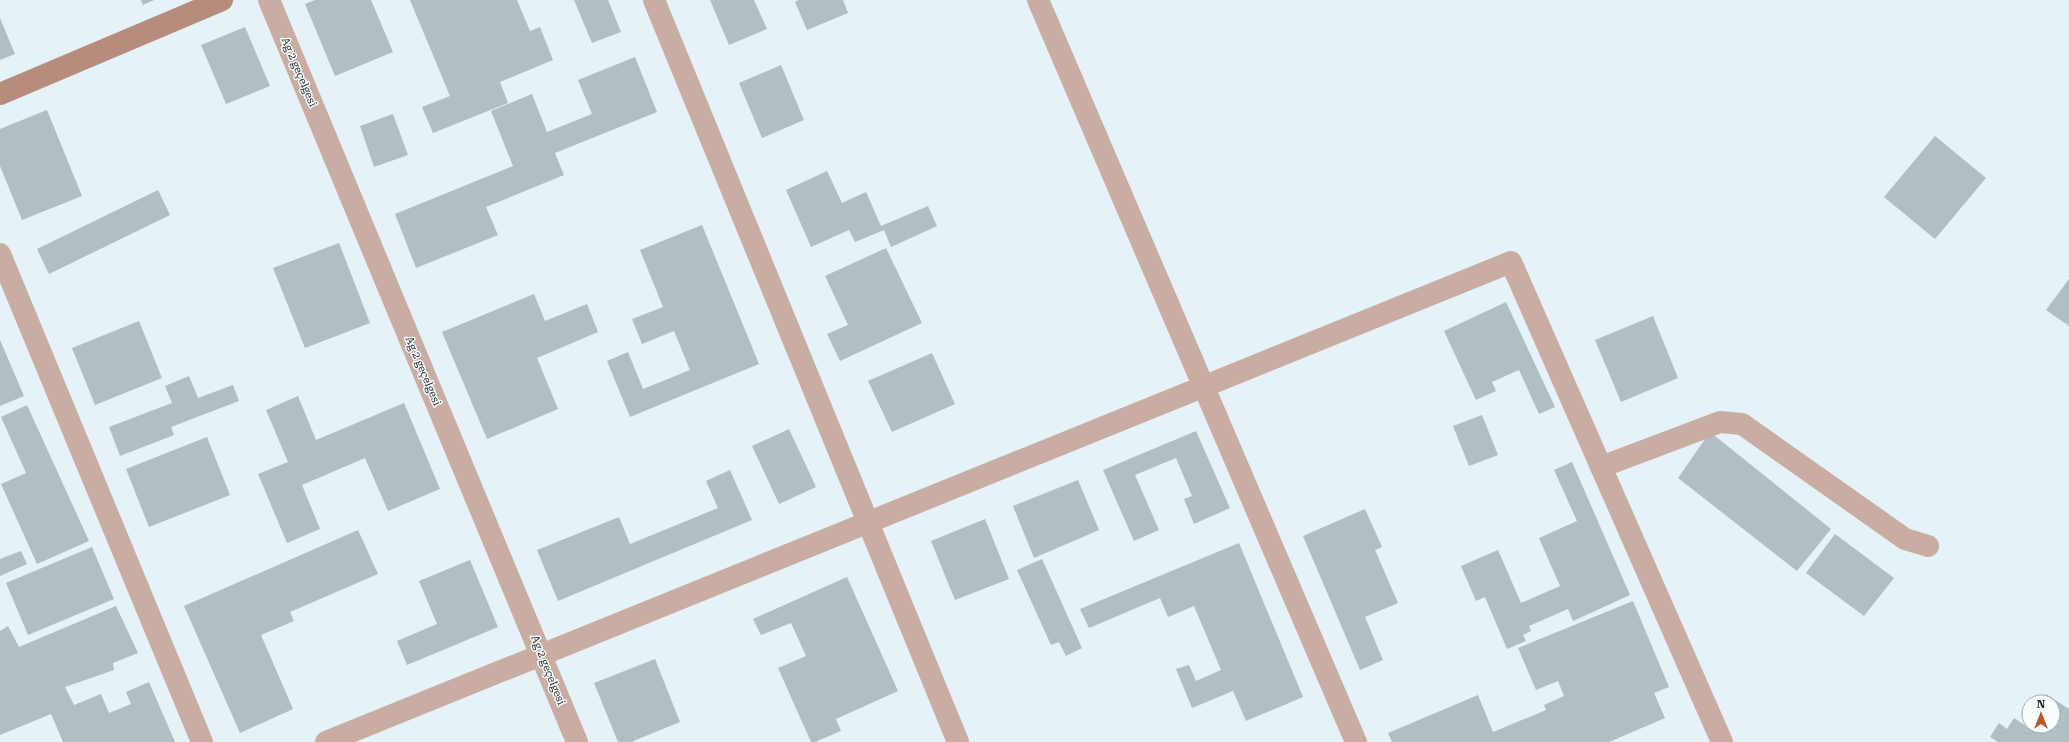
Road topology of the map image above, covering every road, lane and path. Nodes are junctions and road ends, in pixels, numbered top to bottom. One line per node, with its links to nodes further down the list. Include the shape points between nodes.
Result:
1 (222, 0): 5 (street)
2 (269, 0): 11 (street, Ag 2 geçelgesi)
3 (654, 0): 9 (street)
4 (1038, 0): 7 (street)
5 (0, 94)
6 (0, 254): 12 (street)
7 (1205, 388): 8 (street, via 1511,262); 9 (street); 16 (street)
8 (1601, 467): 10 (street, via 1720,422 1742,424 1905,539); 17 (street)
9 (868, 524): 11 (street); 15 (street)
10 (1928, 546)
11 (542, 655): 13 (street); 14 (street, Ag 2 geçelgesi)
12 (202, 742)
13 (326, 742)
14 (577, 742)
15 (958, 742)
16 (1356, 742)
17 (1722, 742)

